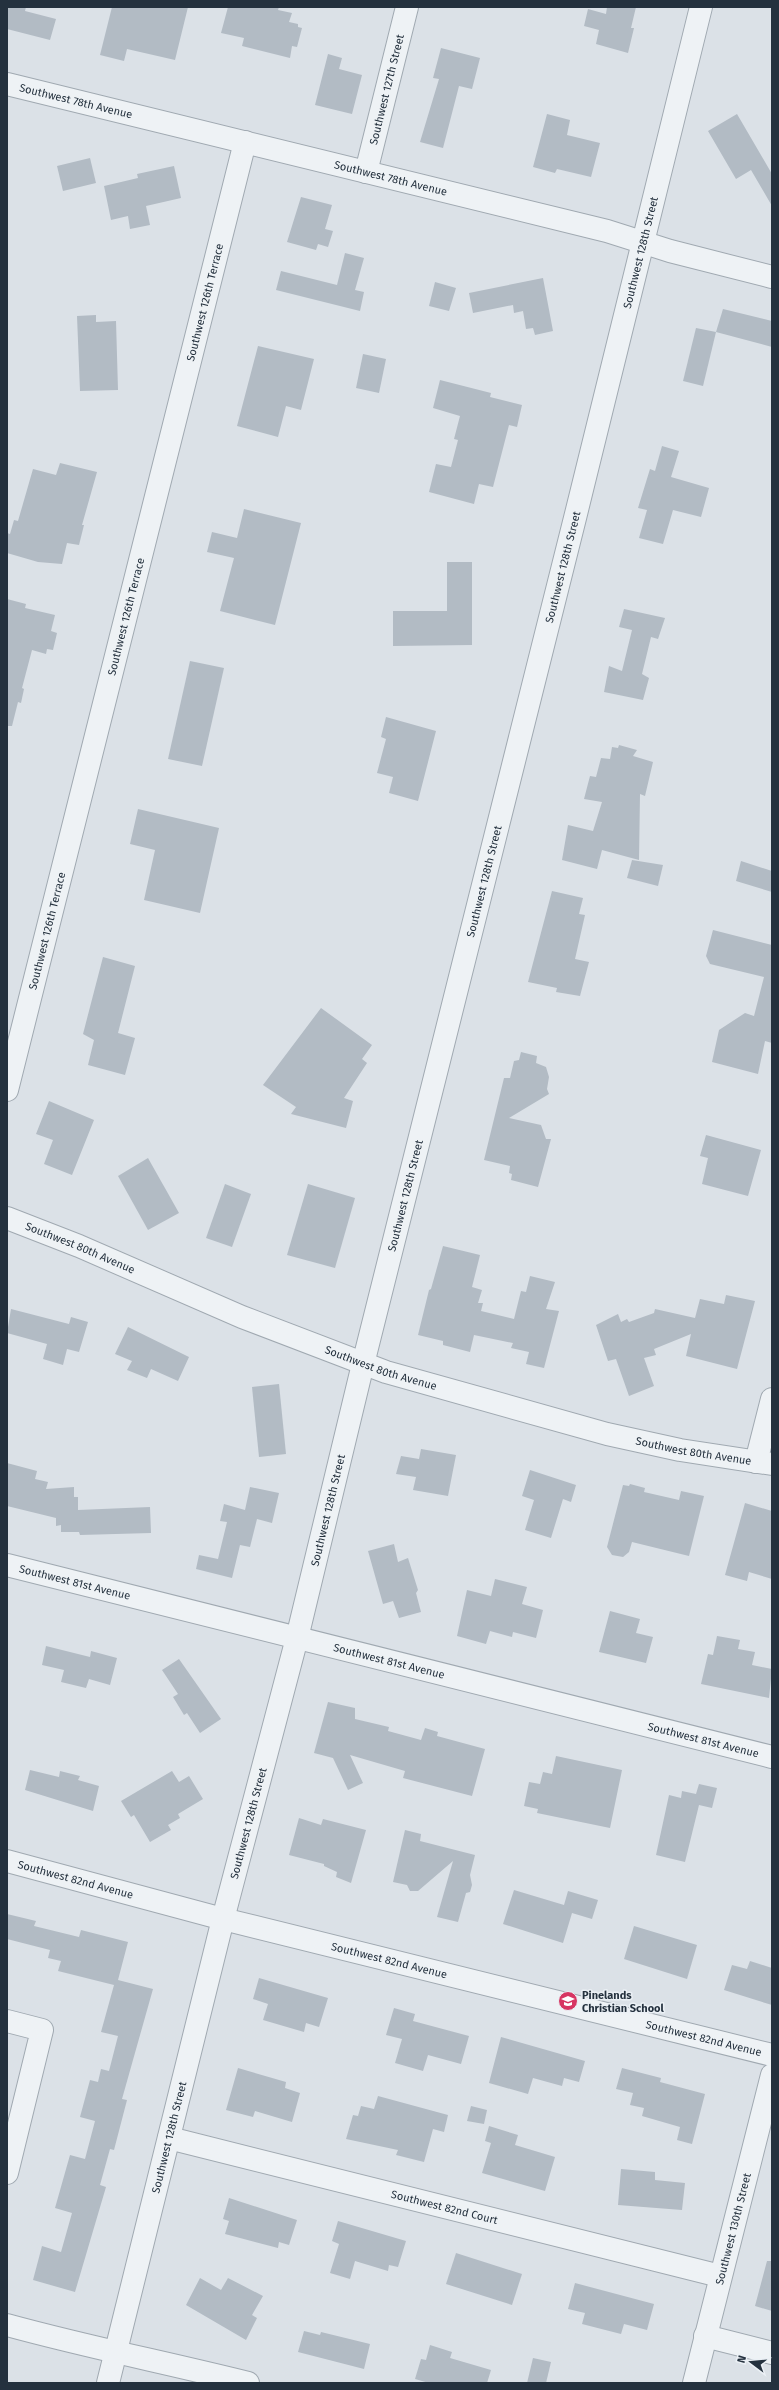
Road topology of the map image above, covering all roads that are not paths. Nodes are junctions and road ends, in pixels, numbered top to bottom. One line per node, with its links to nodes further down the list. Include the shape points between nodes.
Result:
1 (407, 7): 5 (street, Southwest 127th Street)
2 (701, 7): 6 (street, Southwest 128th Street)
3 (7, 84): 4 (street, Southwest 78th Avenue)
4 (245, 142): 5 (street, Southwest 78th Avenue); 8 (street, Southwest 126th Terrace)
5 (366, 172): 6 (street, Southwest 78th Avenue, via 607,231)
6 (642, 242): 7 (street, Southwest 78th Avenue); 10 (street, Southwest 128th Street)
7 (772, 277)
8 (7, 1090)
9 (7, 1218): 10 (street, Southwest 80th Avenue, via 79,1246 242,1317)
10 (362, 1364): 12 (street, Southwest 80th Avenue, via 607,1434 680,1450); 14 (street, Southwest 128th Street)
11 (772, 1399): 12 (street)
12 (764, 1463)
13 (7, 1565): 14 (street, Southwest 81st Avenue)
14 (297, 1638): 15 (street, Southwest 81st Avenue); 17 (street, Southwest 128th Street)
15 (772, 1757)
16 (7, 1861): 17 (street, Southwest 82nd Avenue)
17 (223, 1919): 19 (street, Southwest 82nd Avenue); 21 (street, Southwest 128th Street)
18 (7, 2021): 22 (street, via 42,2030)
19 (772, 2055)
20 (772, 2075): 23 (street, Southwest 130th Street)
21 (169, 2138): 23 (street, Southwest 82nd Court); 26 (street, Southwest 128th Street)
22 (7, 2173)
23 (720, 2276): 25 (street, Southwest 130th Street)
24 (7, 2326): 26 (street)
25 (705, 2336): 27 (street); 30 (street, Southwest 130th Street)
26 (116, 2352): 28 (street, Southwest 128th Street); 29 (street)
27 (772, 2354)
28 (108, 2383)
29 (248, 2383)
30 (694, 2383)

